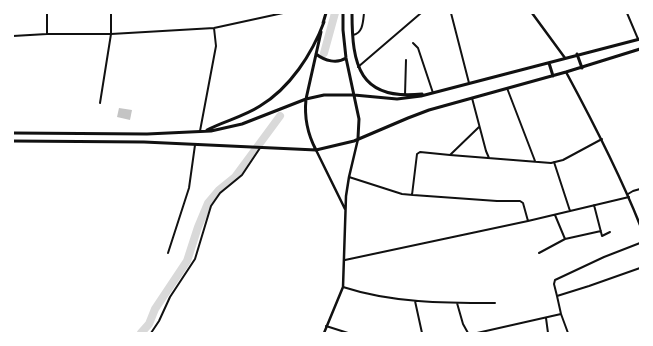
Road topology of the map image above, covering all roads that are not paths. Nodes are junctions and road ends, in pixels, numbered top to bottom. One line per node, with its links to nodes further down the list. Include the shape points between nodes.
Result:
1 (47, 13): 14 (street)
2 (111, 13): 15 (street)
3 (283, 13): 13 (street)
4 (326, 13): 12 (highway)
5 (343, 13): 23 (highway)
6 (352, 13): 17 (highway)
7 (364, 13): 17 (street, via 361,30)
8 (421, 13): 27 (street)
9 (451, 13): 31 (street)
10 (532, 13): 24 (street)
11 (627, 13): 18 (street)
12 (324, 22): 21 (highway); 41 (highway, via 304,60 281,90 259,107)
13 (214, 28): 15 (street); 40 (street, via 216,46)
14 (47, 34): 15 (street); 16 (street)
15 (110, 34): 38 (street)
16 (13, 36)
17 (352, 36): 27 (highway)
18 (639, 39): 22 (highway)
19 (414, 43): 33 (street, via 418,48)
20 (640, 50): 28 (highway)
21 (316, 54): 23 (highway, via 333,61); 37 (highway)
22 (577, 54): 24 (highway); 28 (highway)
23 (346, 58): 35 (highway)
24 (565, 58): 26 (highway)
25 (406, 60): 34 (street)
26 (549, 63): 30 (highway); 31 (highway)
27 (358, 67): 34 (highway, via 373,86)
28 (582, 68): 29 (highway)
29 (566, 72): 30 (highway); 44 (street)
30 (553, 76): 32 (highway)
31 (469, 83): 33 (highway)
32 (507, 88): 36 (highway); 51 (street)
33 (431, 93): 34 (highway); 35 (highway, via 397,99)
34 (405, 95)
35 (354, 96): 37 (highway, via 324,95); 43 (highway, via 359,119)
36 (472, 98): 39 (street); 43 (highway, via 408,118)
37 (306, 99): 41 (highway, via 242,124); 48 (highway, via 306,123)
38 (100, 103)
39 (479, 127): 49 (street); 50 (street)
40 (200, 131): 41 (highway); 42 (highway, via 147,134)
41 (205, 131)
42 (13, 133)
43 (358, 138): 48 (highway); 53 (street)
44 (602, 139): 52 (street, via 563,160); 56 (street)
45 (13, 141): 46 (highway)
46 (195, 145): 47 (highway); 67 (street, via 189,188)
47 (260, 148): 48 (highway); 79 (street, via 242,175 220,193 214,202 195,259 170,297)
48 (316, 150): 58 (street)
49 (450, 155): 50 (street); 55 (street, via 420,152 417,154)
50 (490, 158): 51 (street)
51 (535, 161): 52 (street)
52 (554, 162): 59 (street)
53 (349, 177): 55 (street); 58 (street)
54 (640, 189): 56 (street, via 633,191)
55 (412, 195): 61 (street, via 520,201 523,203)
56 (629, 196): 57 (street); 62 (street)
57 (594, 205): 59 (street); 63 (street)
58 (345, 209): 69 (street)
59 (570, 211): 60 (street)
60 (554, 215): 61 (street); 65 (street)
61 (528, 221): 69 (street)
62 (640, 225)
63 (601, 231): 64 (street, via 602,236); 65 (street)
64 (610, 232)
65 (565, 239): 68 (street)
66 (640, 242): 72 (street, via 555,280)
67 (168, 253)
68 (538, 253)
69 (345, 260): 71 (street)
70 (640, 268): 72 (street)
71 (343, 287): 73 (street, via 378,297); 78 (street)
72 (557, 296): 76 (street)
73 (415, 301): 74 (street); 82 (street)
74 (457, 303): 75 (street); 83 (street)
75 (495, 303)
76 (561, 314): 77 (street); 86 (street)
77 (546, 318): 84 (street); 85 (street)
78 (326, 326): 80 (street); 81 (street)
79 (151, 333)
80 (324, 333)
81 (348, 333)
82 (422, 333)
83 (468, 333)
84 (477, 333)
85 (548, 333)
86 (568, 333)

